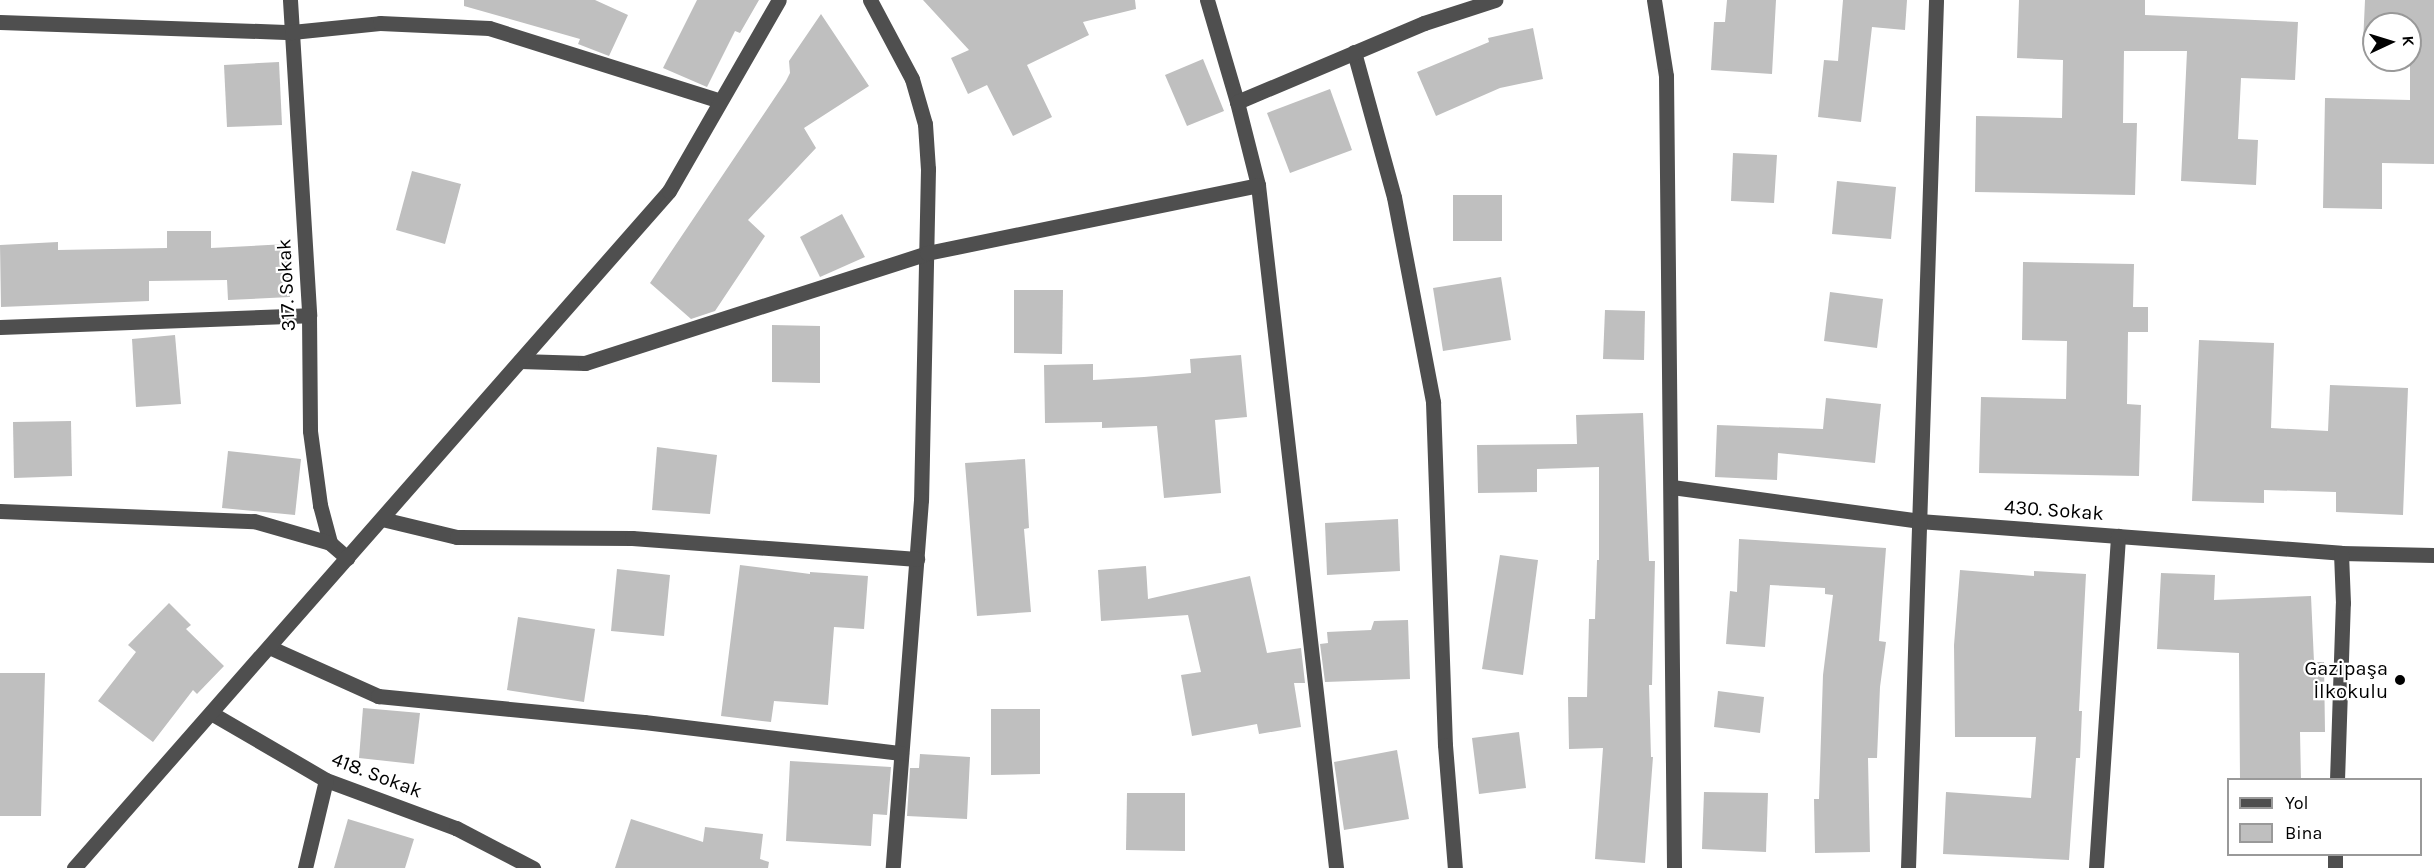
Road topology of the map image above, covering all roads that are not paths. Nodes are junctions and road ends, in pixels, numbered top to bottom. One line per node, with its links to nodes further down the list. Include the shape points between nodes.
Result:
1 (290, 0): 9 (street, 317. Sokak)
2 (779, 0): 11 (street)
3 (870, 0): 14 (street, via 912,79 925,124)
4 (1207, 0): 12 (street)
5 (1495, 0): 10 (street)
6 (1654, 0): 18 (street, via 1666,76)
7 (1936, 0): 21 (street)
8 (0, 22): 9 (street)
9 (292, 32): 11 (street, via 380,23 489,28); 15 (street, 317. Sokak)
10 (1354, 52): 12 (street); 38 (street, via 1394,197 1433,402 1445,745)
11 (720, 101): 17 (street, via 669,190)
12 (1237, 102): 13 (street)
13 (1258, 185): 14 (street); 37 (street)
14 (927, 253): 17 (street, via 585,363); 27 (street)
15 (309, 315): 16 (street); 23 (street, 317. Sokak, via 310,431 320,505)
16 (0, 327)
17 (520, 361): 20 (street)
18 (1672, 487): 21 (street, 430. Sokak); 39 (street)
19 (0, 511): 23 (street, via 255,520)
20 (382, 519): 26 (street); 27 (street, via 457,537 632,538)
21 (1919, 521): 22 (street, 430. Sokak); 40 (street)
22 (2118, 536): 24 (street, 430. Sokak); 41 (street)
23 (330, 543): 26 (street)
24 (2341, 553): 25 (street, 430. Sokak); 31 (street)
25 (2434, 555)
26 (347, 558): 28 (street)
27 (917, 559): 30 (street)
28 (269, 647): 29 (street); 30 (street, via 378,696)
29 (211, 713): 32 (street, 418. Sokak); 33 (street)
30 (901, 753): 36 (street)
31 (2337, 778)
32 (326, 780): 34 (street); 35 (street, 418. Sokak, via 456,828)
33 (74, 868)
34 (305, 868)
35 (533, 868)
36 (893, 868)
37 (1336, 868)
38 (1455, 868)
39 (1674, 868)
40 (1908, 868)
41 (2096, 868)

